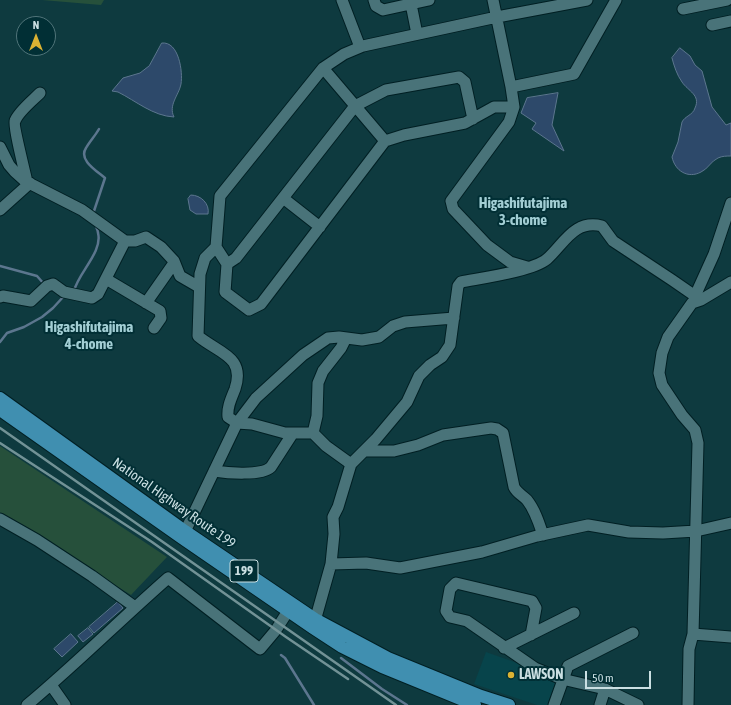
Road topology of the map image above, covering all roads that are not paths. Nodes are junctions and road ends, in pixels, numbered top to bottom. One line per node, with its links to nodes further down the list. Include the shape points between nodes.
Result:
1 (342, 0): 14 (street)
2 (374, 0): 8 (street, via 376,6 384,10)
3 (429, 0): 8 (street)
4 (493, 0): 10 (street)
5 (586, 0): 10 (street)
6 (616, 0): 16 (street, via 574,74)
7 (727, 0): 9 (street)
8 (412, 4): 13 (street)
9 (683, 9)
10 (497, 17): 13 (street); 16 (street)
11 (731, 21): 12 (street)
12 (712, 25)
13 (417, 34): 14 (street)
14 (360, 47): 15 (street)
15 (323, 68): 18 (street); 29 (street, via 220,196)
16 (511, 87): 19 (street)
17 (40, 93): 23 (street, via 15,121 14,128)
18 (355, 106): 20 (street, via 386,90 459,77 465,82); 21 (street); 24 (street)
19 (514, 107): 20 (street, via 494,107); 32 (street, via 509,122 450,201 453,209 487,246 510,262)
20 (473, 119): 21 (street, via 465,123 404,134)
21 (385, 141): 27 (street)
22 (0, 147): 23 (street, via 9,165)
23 (28, 183): 26 (street); 28 (street, via 82,210)
24 (283, 198): 27 (street); 31 (street, via 236,258)
25 (731, 203): 37 (street)
26 (0, 210)
27 (320, 226): 31 (street, via 261,304 249,310 224,292)
28 (125, 241): 30 (street, via 146,237 161,247); 33 (street)
29 (216, 247): 31 (street); 35 (street, via 201,267)
30 (174, 263): 35 (street, via 180,276); 38 (street)
31 (227, 264)
32 (530, 268): 37 (street, via 547,260 567,236 594,224 602,226 612,241 623,249); 39 (street, via 461,282 458,286)
33 (106, 279): 36 (street, via 98,294 92,298 64,292 52,284 31,301); 38 (street)
34 (731, 282): 37 (street)
35 (199, 287): 44 (street, via 198,336 234,362 238,375 227,409 228,417)
36 (0, 297)
37 (698, 298): 52 (street, via 668,337 659,372 662,385 695,430 698,444)
38 (146, 303): 40 (street, via 160,311 161,318)
39 (454, 318): 41 (street, via 405,322 393,326 379,337 362,340); 47 (street, via 450,345 442,357 419,376 407,402)
40 (154, 328)
41 (346, 338): 44 (street, via 328,338 303,355 256,398); 46 (street, via 323,371 318,383 317,416)
42 (0, 398): 53 (highway, National Highway Route 199 / 199)
43 (0, 410): 53 (highway, National Highway Route 199 / 199)
44 (237, 423): 45 (street); 49 (street)
45 (293, 433): 46 (street); 49 (street, via 268,471)
46 (313, 433): 48 (street)
47 (364, 451): 48 (street); 54 (street, via 394,451 443,435 491,428 497,430 503,433 514,487 534,510)
48 (351, 464): 55 (street, via 333,517)
49 (214, 471): 53 (street)
50 (0, 519): 56 (street, via 37,540)
51 (731, 523): 52 (street)
52 (696, 531): 54 (street, via 629,532 588,525); 62 (street)
53 (184, 535): 57 (highway, National Highway Route 199 / 199); 59 (highway, National Highway Route 199 / 199)
54 (543, 535): 55 (street, via 482,552 400,568 366,563)
55 (331, 564): 59 (street)
56 (135, 607): 57 (street, via 168,578 260,649); 66 (street)
57 (288, 611): 59 (highway, National Highway Route 199 / 199)
58 (574, 613): 61 (street)
59 (314, 624): 70 (highway, National Highway Route 199 / 199, via 342,647 382,667); 71 (highway, National Highway Route 199 / 199, via 388,658)
60 (633, 633): 65 (street, via 568,666)
61 (530, 634): 64 (street); 64 (street, via 536,608 532,600 456,584 450,589 446,611 450,617 467,621)
62 (693, 634): 63 (street); 75 (street, via 689,649)
63 (731, 637)
64 (504, 648): 65 (street, via 535,668)
65 (562, 679): 67 (street); 72 (street)
66 (51, 685): 68 (street); 69 (street)
67 (605, 689): 73 (street); 74 (street)
68 (27, 705)
69 (64, 705)
70 (475, 705)
71 (509, 705)
72 (554, 705)
73 (600, 705)
74 (638, 705)
75 (688, 705)

